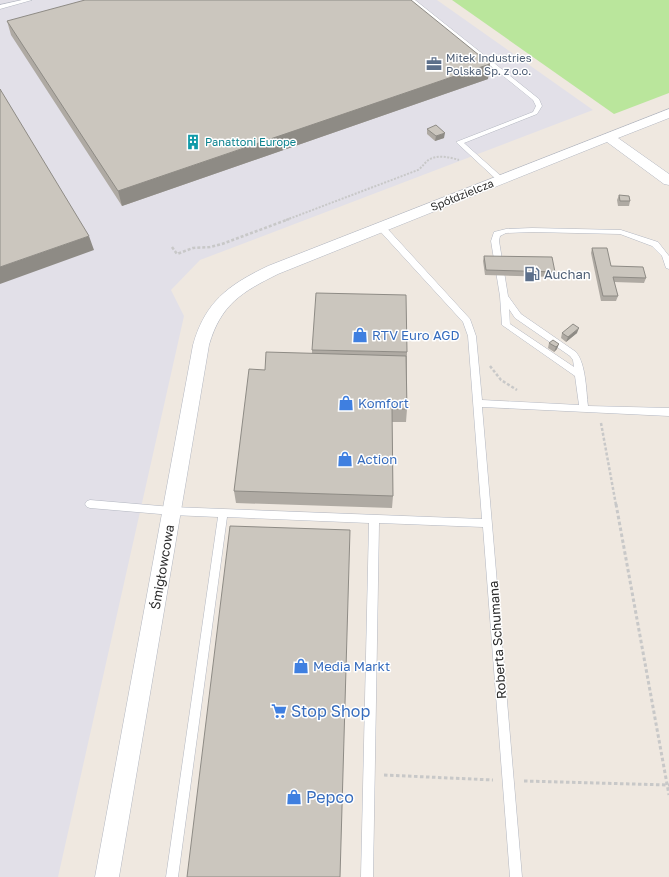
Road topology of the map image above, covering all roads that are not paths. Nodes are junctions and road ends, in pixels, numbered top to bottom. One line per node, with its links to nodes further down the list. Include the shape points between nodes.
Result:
1 (29, 0): 3 (lane)
2 (412, 0): 6 (lane, via 536,99 539,106 535,113 459,142)
3 (0, 8)
4 (669, 113): 5 (street, Spółdzielcza)
5 (608, 137): 6 (street, Spółdzielcza); 7 (street)
6 (500, 180): 8 (street, Spółdzielcza)
7 (669, 181)
8 (381, 227): 10 (street, Spółdzielcza, via 282,266); 13 (lane, Roberta Schumana, via 467,321 473,340)
9 (669, 266): 11 (lane, via 665,255 655,244 621,232 506,231 498,234 494,241)
10 (256, 279): 17 (street, Śmigłowcowa, via 224,298 213,312 205,329)
11 (504, 296): 12 (lane, via 518,316 573,354 577,359); 12 (lane, via 506,325)
12 (580, 376): 14 (lane)
13 (478, 403): 14 (lane); 20 (lane, Roberta Schumana)
14 (584, 409): 15 (lane)
15 (669, 412)
16 (90, 504): 17 (lane)
17 (172, 512): 18 (lane); 21 (street, Śmigłowcowa)
18 (223, 513): 19 (lane); 22 (lane)
19 (374, 519): 20 (lane); 23 (lane)
20 (487, 523): 24 (lane, Roberta Schumana)
21 (107, 877)
22 (172, 877)
23 (367, 877)
24 (516, 877)

